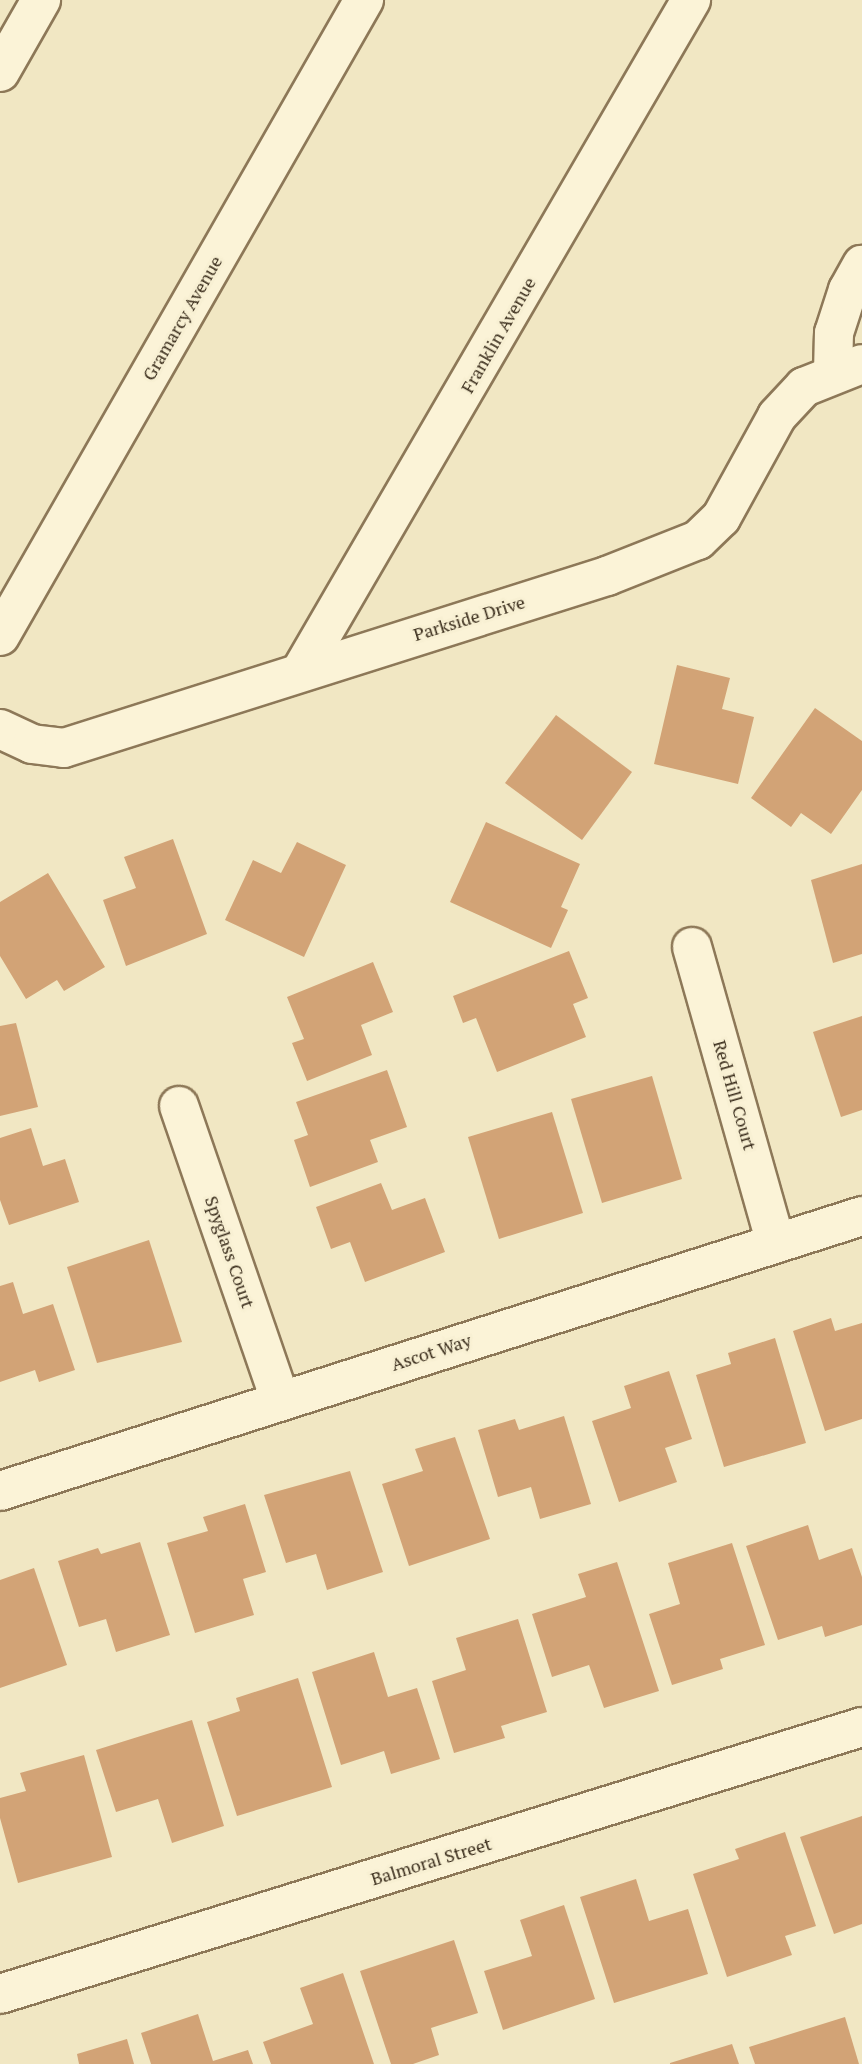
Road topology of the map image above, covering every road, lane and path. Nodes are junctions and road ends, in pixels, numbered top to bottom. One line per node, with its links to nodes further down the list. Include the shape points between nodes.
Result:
1 (41, 0): 4 (street)
2 (364, 0): 7 (street, Gramarcy Avenue)
3 (691, 0): 8 (street, Franklin Avenue)
4 (0, 72)
5 (862, 265): 6 (street, via 848,290 834,334)
6 (847, 369): 8 (street, Parkside Drive, via 804,387 777,416 721,517 698,540 607,576)
7 (0, 636)
8 (302, 668): 9 (street, Parkside Drive, via 64,748 32,744)
9 (0, 729)
10 (692, 947): 13 (street, Red Hill Court)
11 (179, 1106): 14 (street, Spyglass Court)
12 (862, 1216): 13 (street, Ascot Way)
13 (776, 1243): 14 (street, Ascot Way)
14 (280, 1400): 15 (street, Ascot Way)
15 (0, 1490)
16 (862, 1727): 17 (street, Balmoral Street)
17 (0, 1994)

